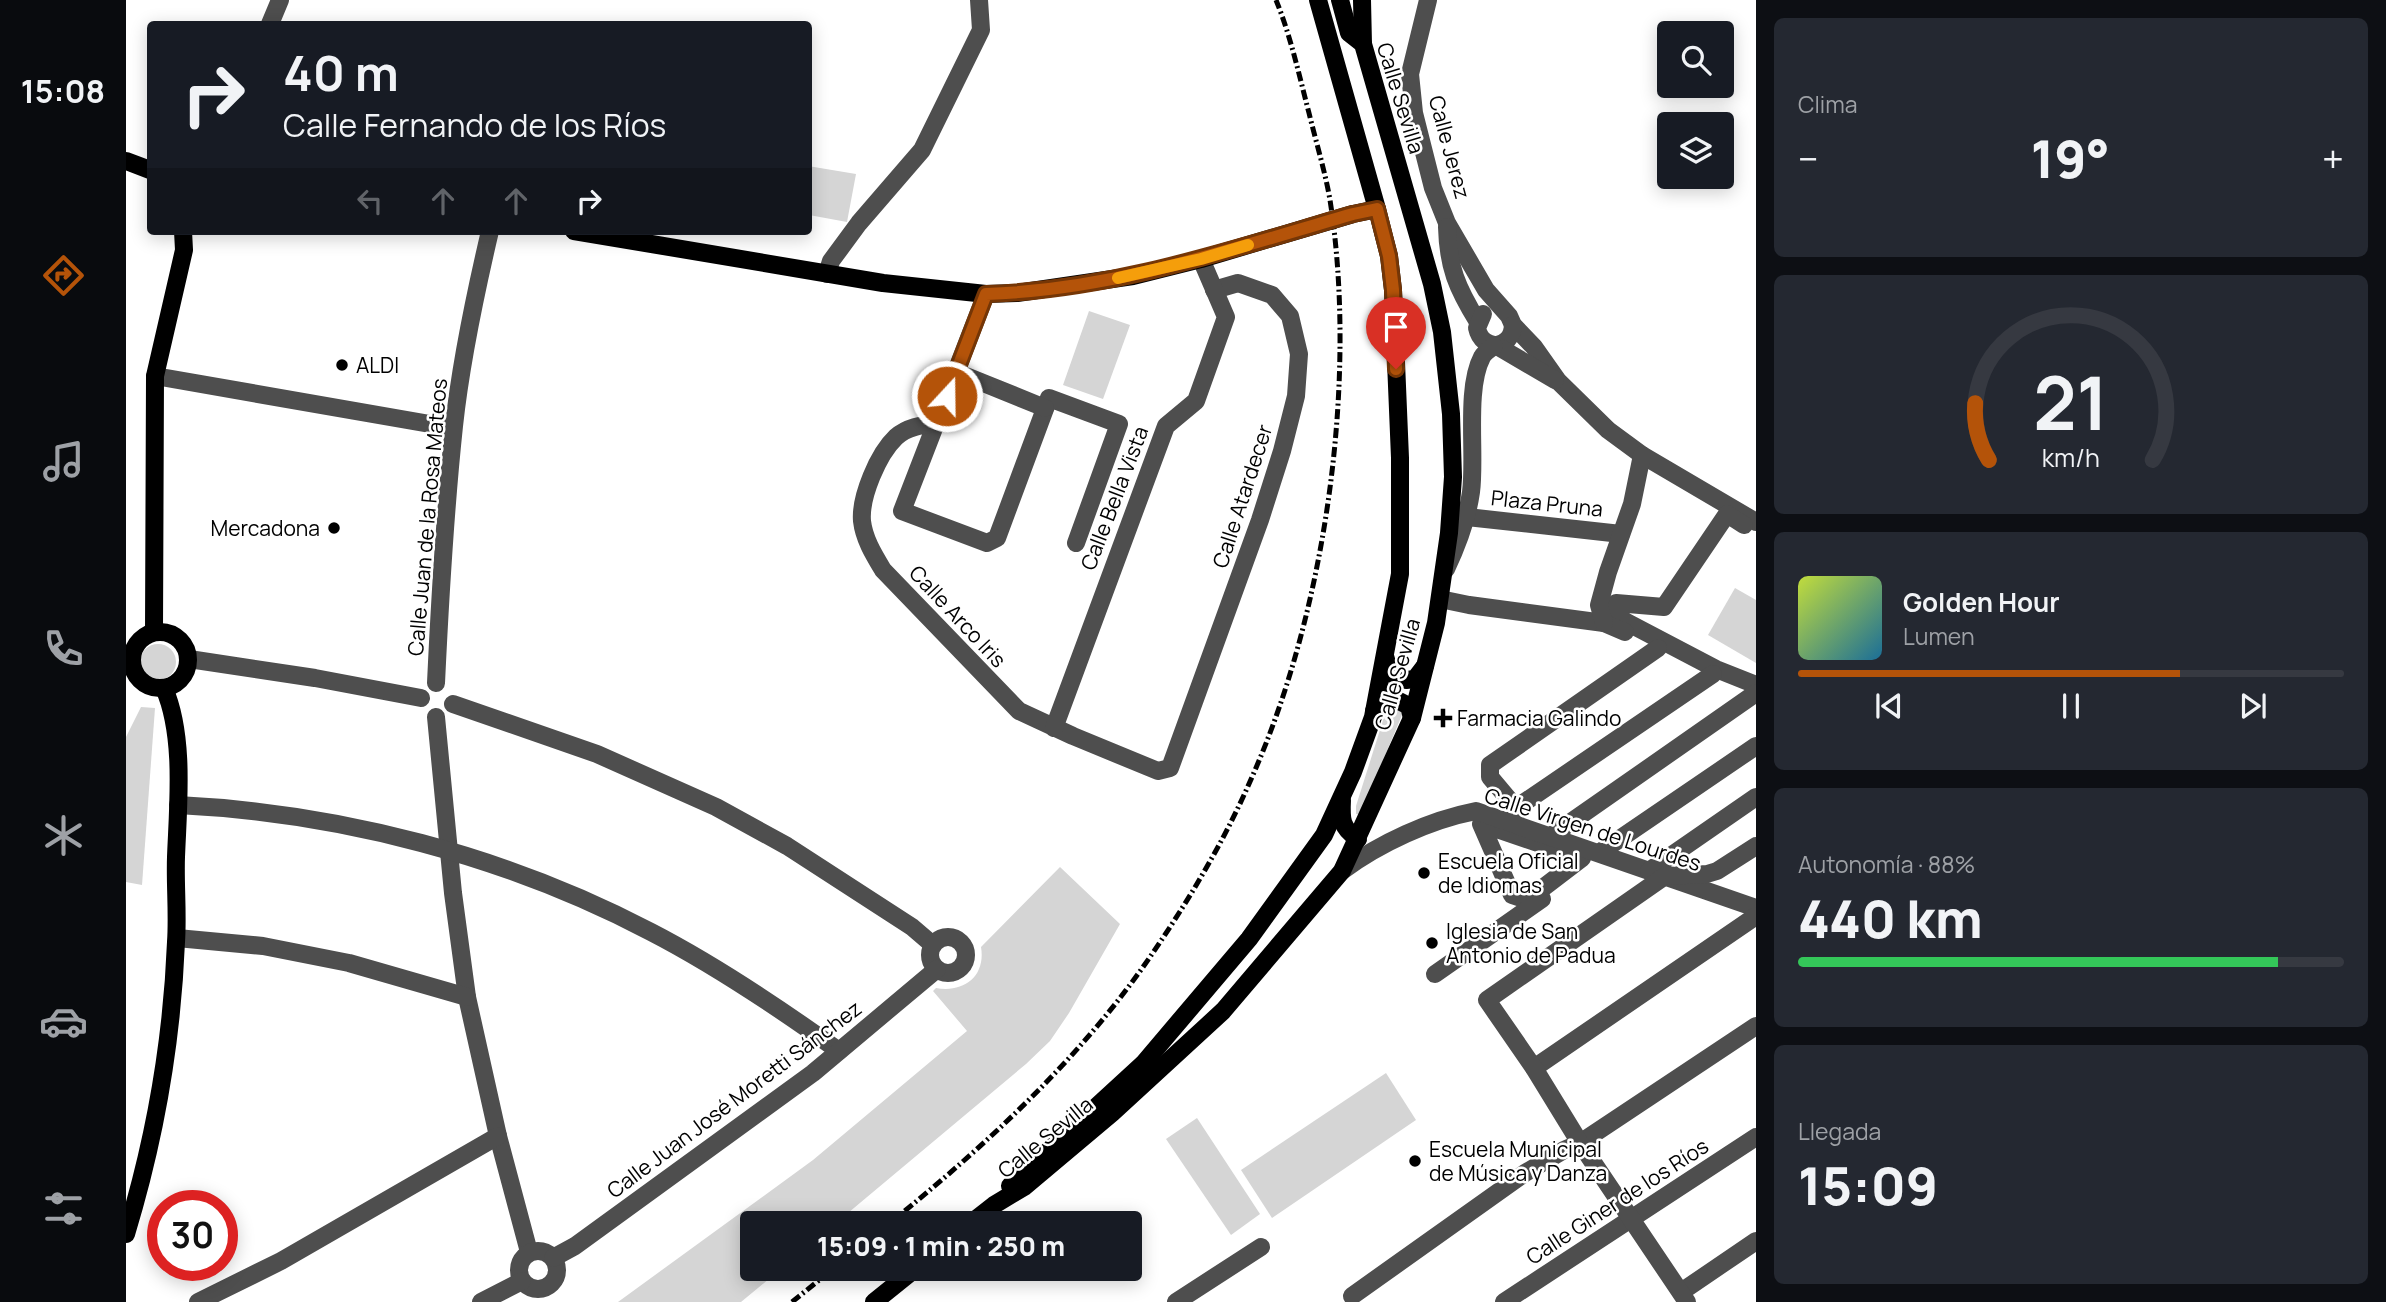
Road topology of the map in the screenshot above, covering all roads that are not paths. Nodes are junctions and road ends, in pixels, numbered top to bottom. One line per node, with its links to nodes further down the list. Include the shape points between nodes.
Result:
1 (280, 0): 7 (street)
2 (979, 0): 20 (street, via 981,30 922,150 859,223 831,261)
3 (1318, 0): 12 (main road, Calle Sevilla)
4 (1339, 0): 8 (main road, Calle Sevilla, via 1349,33)
5 (1362, 0): 8 (main road)
6 (1428, 0): 13 (street, Calle Jerez, via 1410,74 1413,113)
7 (271, 21)
8 (1363, 44): 40 (main road, Calle Sevilla, via 1442,332 1453,477)
9 (147, 157): 10 (main road)
10 (126, 159): 11 (main road)
11 (147, 169)
12 (1377, 209): 19 (main road); 45 (main road, Calle Sevilla, via 1393,290 1400,458 1400,574)
13 (1447, 223): 23 (street, Calle Jerez, via 1486,290); 24 (street, Calle Jerez, via 1452,270)
14 (183, 235): 18 (main road)
15 (195, 235): 18 (main road)
16 (489, 235): 33 (street, Calle Juan de la Rosa Mateos)
17 (598, 235): 20 (main road)
18 (184, 250): 28 (main road)
19 (1201, 259): 21 (street, Calle Bella Vista); 22 (main road, via 1133,276)
20 (827, 274): 22 (main road)
21 (1214, 290): 59 (street, Calle Bella Vista, via 1227,317 1196,401 1166,426); 61 (street, Calle Atardecer, via 1238,283 1272,295 1290,316 1299,354 1296,396 1260,520)
22 (986, 294): 27 (street)
23 (1509, 319): 24 (street, via 1489,310); 25 (street, via 1511,337); 30 (street, Calle Jerez)
24 (1478, 322): 25 (street, via 1482,340)
25 (1495, 346): 26 (street); 29 (street, via 1482,356)
26 (1519, 361): 29 (street, via 1491,364); 30 (street)
27 (956, 372): 31 (street); 32 (street)
28 (155, 376): 33 (street); 43 (main road)
29 (1477, 378): 35 (street)
30 (1558, 381): 34 (street, via 1608,430)
31 (1045, 408): 32 (street, via 997,538 986,543 902,511); 39 (street, via 1049,398 1119,424)
32 (936, 423): 59 (street, Calle Arco Iris, via 915,426 896,437 880,461 862,504 870,548 883,570 996,689 1019,711)
33 (453, 428): 50 (street, Calle Juan de la Rosa Mateos)
34 (1642, 455): 36 (street); 38 (street)
35 (1467, 517): 38 (street, Plaza Pruna); 40 (street)
36 (1756, 522)
37 (1756, 532): 51 (street, via 1727,514 1664,607 1616,603 1614,615)
38 (1621, 534): 42 (street, via 1599,605)
39 (1076, 543)
40 (1443, 575): 41 (main road, Calle Sevilla)
41 (1440, 599): 42 (street); 48 (main road, Calle Sevilla)
42 (1604, 623): 44 (street)
43 (154, 632): 46 (main road, via 140,640); 47 (main road, via 167,632 181,641)
44 (1658, 648): 49 (street); 65 (street, via 1490,765 1490,777)
45 (1385, 656): 48 (main road, via 1390,673 1406,680 1415,679); 56 (main road, Calle Sevilla)
46 (129, 659): 52 (main road, via 136,676 147,685)
47 (189, 659): 52 (main road, via 179,681); 54 (street)
48 (1425, 666): 58 (main road, Calle Sevilla)
49 (1713, 674): 53 (street); 65 (street)
50 (436, 683): 54 (street, via 428,686); 55 (street, via 447,687)
51 (1756, 685)
52 (164, 688): 64 (main road, via 174,720)
53 (1756, 692): 66 (street)
54 (421, 698): 57 (street, via 424,710)
55 (453, 704): 57 (street, via 446,714); 77 (street, via 597,754 716,807 787,846)
56 (1374, 711): 58 (main road, via 1391,697 1409,706); 62 (main road, Calle Sevilla)
57 (436, 717): 70 (street)
58 (1412, 719): 67 (main road, Calle Sevilla)
59 (1054, 728): 61 (street, Calle Arco Iris, via 1158,771)
60 (1756, 746): 71 (street)
61 (1170, 768)
62 (1342, 797): 67 (main road, via 1341,818 1347,832); 87 (main road, Calle Sevilla, via 1318,843 1214,981 1143,1064 1016,1178)
63 (1756, 797): 73 (street, via 1705,831)
64 (178, 805): 70 (street, via 315,819); 76 (main road)
65 (1516, 816): 66 (street, Calle Virgen de Lourdes); 68 (street, Calle Virgen de Lourdes, via 1476,811)
66 (1550, 836): 71 (street, Calle Virgen de Lourdes)
67 (1358, 839): 68 (street, via 1376,844); 72 (main road, Calle Sevilla)
68 (1395, 840): 72 (street, Calle Virgen de Lourdes)
69 (1756, 846): 73 (street, via 1707,874)
70 (448, 851): 80 (street); 82 (street, via 567,893 650,932 732,979)
71 (1596, 855): 71 (street, via 1488,826 1482,824 1512,895 1519,898 1527,900); 73 (street, Calle Virgen de Lourdes); 79 (street)
72 (1342, 871): 87 (main road, Calle Sevilla, via 1223,1011 1112,1113)
73 (1657, 874): 74 (street, Calle Virgen de Lourdes); 83 (street, via 1487,1000)
74 (1756, 908)
75 (1756, 916): 83 (street)
76 (177, 939): 80 (street, via 263,946 349,963); 90 (main road, via 156,1124)
77 (933, 944): 78 (street, via 930,957); 78 (street, via 940,938 956,938 967,954 962,968 955,972)
78 (937, 969): 82 (street, Calle Juan José Moretti Sánchez)
79 (1435, 974)
80 (467, 997): 84 (street)
81 (1756, 1026): 86 (street)
82 (839, 1051): 94 (street, Calle Juan José Moretti Sánchez)
83 (1534, 1068): 86 (street)
84 (498, 1136): 93 (street); 99 (street, via 281,1261)
85 (1756, 1137): 89 (street, Calle Giner de los Ríos)
86 (1580, 1143): 89 (street); 97 (street, via 1525,1173)
87 (994, 1205): 88 (main road)
88 (986, 1211)
89 (1632, 1220): 98 (street); 103 (street, Calle Giner de los Ríos)
90 (126, 1234)
91 (1756, 1241): 98 (street)
92 (1261, 1247): 102 (street)
93 (529, 1252): 94 (street, via 541,1251); 95 (street, via 519,1265)
94 (553, 1258): 95 (street, via 557,1271 552,1283 534,1289)
95 (522, 1281): 100 (street)
96 (900, 1281): 101 (main road)
97 (1352, 1296)
98 (1684, 1297)
99 (198, 1302)
100 (481, 1302)
101 (874, 1302)
102 (1176, 1302)
103 (1503, 1302)

